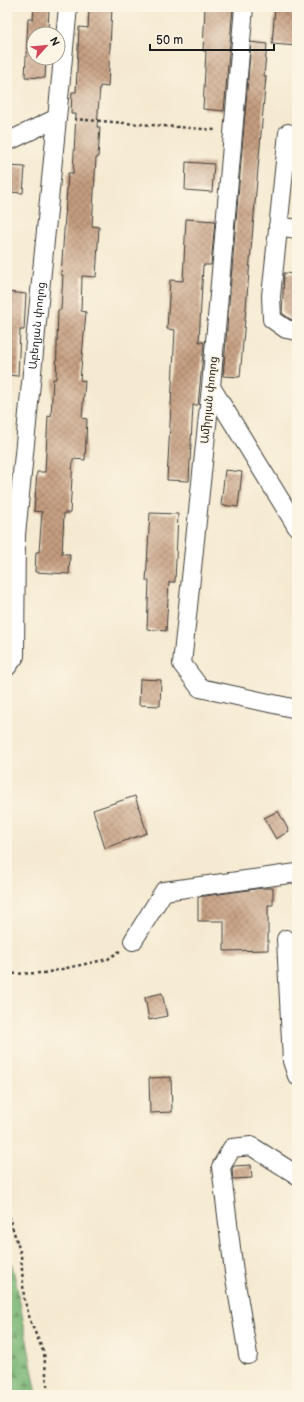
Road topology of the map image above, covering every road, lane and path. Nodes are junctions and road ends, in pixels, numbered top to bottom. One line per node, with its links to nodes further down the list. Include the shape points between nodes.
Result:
1 (68, 7): 3 (street, Աբեղյան փողոց)
2 (244, 7): 4 (street, Ամիրյան փողոց)
3 (57, 118): 4 (path); 6 (street); 12 (street, Աբեղյան փողոց, via 16,535 15,656)
4 (233, 131): 10 (street, Ամիրյան փողոց)
5 (288, 133): 7 (street)
6 (7, 142)
7 (278, 226): 8 (street); 9 (street, via 271,296 272,319 286,329)
8 (297, 228)
9 (297, 331)
10 (210, 388): 11 (street); 13 (street, Ամիրյան փողոց, via 182,664 200,688)
11 (297, 527)
12 (7, 668)
13 (297, 709)
14 (297, 873): 16 (street, via 164,892)
15 (286, 939): 18 (street, via 292,1061)
16 (133, 941): 17 (path, via 108,959 44,973)
17 (7, 974)
18 (297, 1076)
19 (297, 1175): 21 (street, via 251,1146 232,1148 221,1167 234,1272)
20 (7, 1210): 22 (path, via 21,1255 24,1298 44,1353)
21 (248, 1355)
22 (48, 1395)

